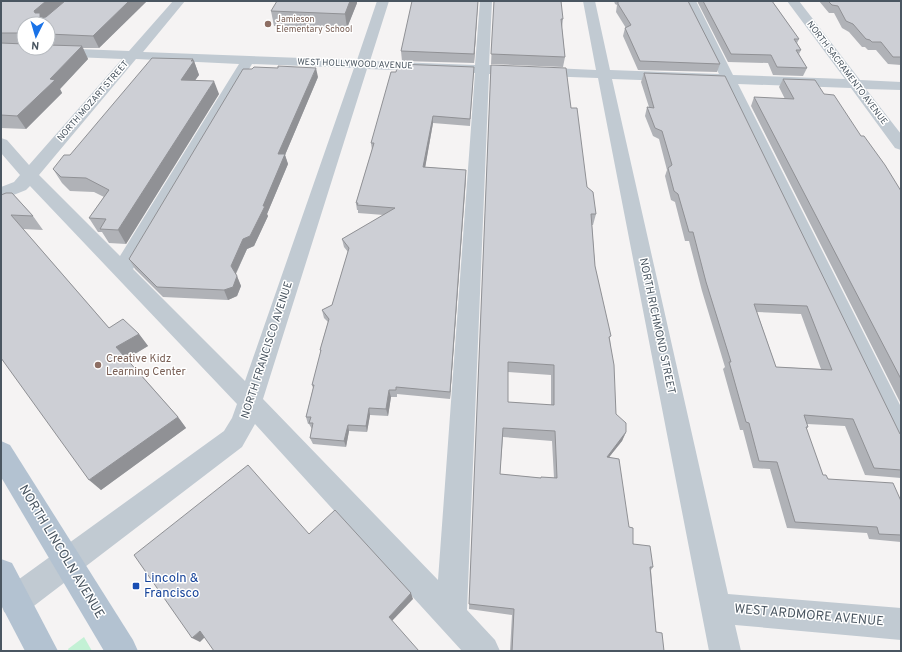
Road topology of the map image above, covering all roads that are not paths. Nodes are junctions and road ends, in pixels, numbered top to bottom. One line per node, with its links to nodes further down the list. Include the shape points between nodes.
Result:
1 (179, 1): 9 (street, NORTH MOZART STREET)
2 (383, 1): 12 (street, NORTH FRANCISCO AVENUE)
3 (486, 1): 13 (street)
4 (589, 1): 14 (street, NORTH RICHMOND STREET)
5 (690, 1): 15 (street)
6 (793, 1): 16 (street, NORTH SACRAMENTO AVENUE)
7 (16, 50): 10 (street, WEST HOLLYWOOD AVENUE)
8 (56, 50): 9 (street, WEST HOLLYWOOD AVENUE)
9 (132, 55): 11 (street, WEST HOLLYWOOD AVENUE); 20 (street, NORTH MOZART STREET)
10 (4, 56)
11 (248, 60): 12 (street, WEST HOLLYWOOD AVENUE); 22 (street)
12 (362, 64): 13 (street, WEST HOLLYWOOD AVENUE); 23 (street, NORTH FRANCISCO AVENUE)
13 (482, 69): 14 (street, WEST HOLLYWOOD AVENUE); 30 (street)
14 (604, 74): 15 (street, WEST HOLLYWOOD AVENUE); 29 (street, NORTH RICHMOND STREET)
15 (728, 80): 16 (street, WEST HOLLYWOOD AVENUE); 24 (street)
16 (856, 85): 17 (street, WEST HOLLYWOOD AVENUE); 19 (street, NORTH SACRAMENTO AVENUE)
17 (901, 86)
18 (1, 143): 20 (street)
19 (901, 144)
20 (29, 175): 21 (street, NORTH MOZART STREET, via 20,186); 22 (street)
21 (1, 194)
22 (122, 270): 23 (street)
23 (250, 402): 26 (street, NORTH FRANCISCO AVENUE, via 244,422 232,439); 30 (street)
24 (901, 433)
25 (1, 453): 26 (main road, NORTH LINCOLN AVENUE)
26 (68, 562): 28 (street, NORTH FRANCISCO AVENUE); 33 (main road, NORTH LINCOLN AVENUE)
27 (1, 574): 28 (main road)
28 (15, 601): 32 (main road)
29 (716, 608): 31 (street, WEST ARDMORE AVENUE); 35 (street, NORTH RICHMOND STREET)
30 (450, 616): 34 (street)
31 (901, 624)
32 (42, 651)
33 (122, 651)
34 (484, 651)
35 (725, 651)

